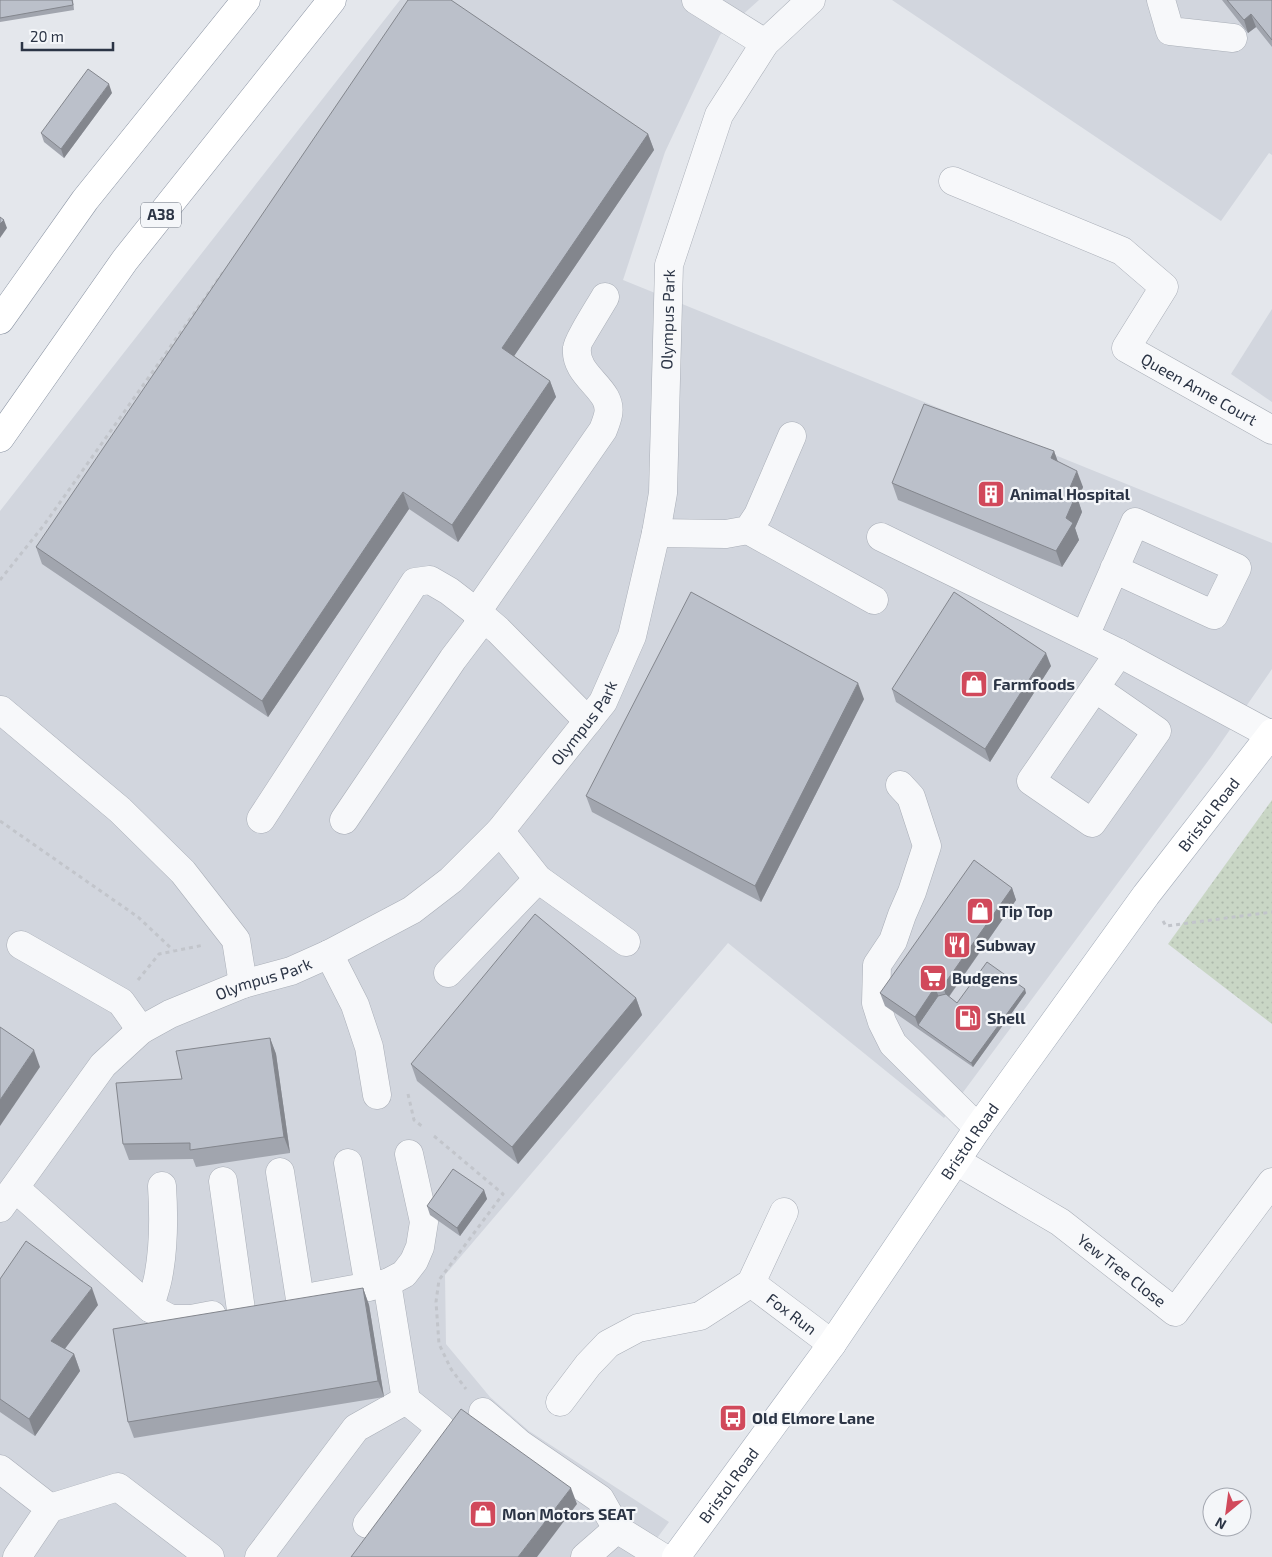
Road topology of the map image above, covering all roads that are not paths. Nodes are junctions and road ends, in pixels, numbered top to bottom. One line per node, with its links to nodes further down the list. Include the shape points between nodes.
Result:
1 (246, 0): 10 (main road, via 85,200)
2 (332, 0): 13 (main road, A38, via 125,260)
3 (696, 0): 7 (street)
4 (811, 0): 7 (street, Olympus Park)
5 (1161, 0): 6 (street, via 1170,31)
6 (1234, 38)
7 (765, 43): 15 (street, Olympus Park, via 720,115 669,265 662,492)
8 (952, 181): 11 (street, Queen Anne Court, via 1122,251 1164,287 1126,348)
9 (605, 298): 19 (street, via 577,347 580,364 590,380 605,394 609,413 603,430)
10 (0, 320)
11 (1272, 430)
12 (792, 436): 14 (street, via 758,515)
13 (0, 438)
14 (748, 530): 15 (street, via 726,534); 18 (street)
15 (656, 533): 24 (street, Olympus Park, via 632,636 603,702)
16 (881, 537): 20 (street)
17 (1114, 569): 20 (street)
18 (874, 600)
19 (480, 615): 24 (street); 27 (street, via 449,590 430,580 415,582); 28 (street)
20 (1084, 636): 21 (street)
21 (1119, 653): 22 (street); 25 (street)
22 (1095, 688): 22 (street, via 1031,780 1092,823 1157,731)
23 (1, 710): 35 (street, via 120,810 183,872 236,940)
24 (588, 721): 29 (street, Olympus Park)
25 (1272, 734): 38 (main road, Bristol Road, via 1146,894)
26 (900, 785): 38 (street, via 911,797 927,846 893,941 877,966 876,1003 893,1044)
27 (262, 819)
28 (344, 820)
29 (500, 831): 30 (street); 33 (street, Olympus Park, via 451,880 412,910)
30 (538, 879): 31 (street); 34 (street)
31 (626, 942)
32 (21, 945): 36 (street, via 121,1002)
33 (329, 954): 35 (street, Olympus Park, via 291,971); 37 (street, via 358,1014 369,1047)
34 (448, 973)
35 (243, 984): 36 (street, Olympus Park, via 170,1014)
36 (141, 1030): 46 (street, Olympus Park, via 103,1065)
37 (376, 1096)
38 (978, 1128): 40 (main road, Bristol Road)
39 (409, 1154): 49 (street, via 424,1222 420,1247 404,1274)
40 (956, 1160): 44 (street, Yew Tree Close, via 1060,1222 1175,1312); 52 (main road, Bristol Road)
41 (348, 1162): 49 (street)
42 (280, 1172): 50 (street)
43 (224, 1181): 50 (street)
44 (1272, 1182)
45 (162, 1186): 51 (street, via 163,1243)
46 (7, 1198): 51 (street)
47 (784, 1212): 48 (street, Fox Run)
48 (751, 1283): 52 (street, Fox Run); 54 (street, Fox Run, via 700,1316 638,1328 608,1344)
49 (378, 1285): 50 (street); 53 (street)
50 (270, 1305): 51 (street, via 191,1319 171,1319)
51 (150, 1308)
52 (832, 1344): 65 (main road, Bristol Road)
53 (406, 1400): 58 (street, via 441,1428); 62 (street, via 356,1428)
54 (560, 1402)
55 (483, 1412): 59 (street, via 520,1444 600,1499)
56 (0, 1469): 57 (street)
57 (50, 1508): 60 (street); 61 (street, via 118,1487)
58 (367, 1524)
59 (617, 1529): 63 (street); 64 (street)
60 (17, 1557)
61 (210, 1557)
62 (259, 1557)
63 (584, 1557)
64 (662, 1557)
65 (676, 1557)

